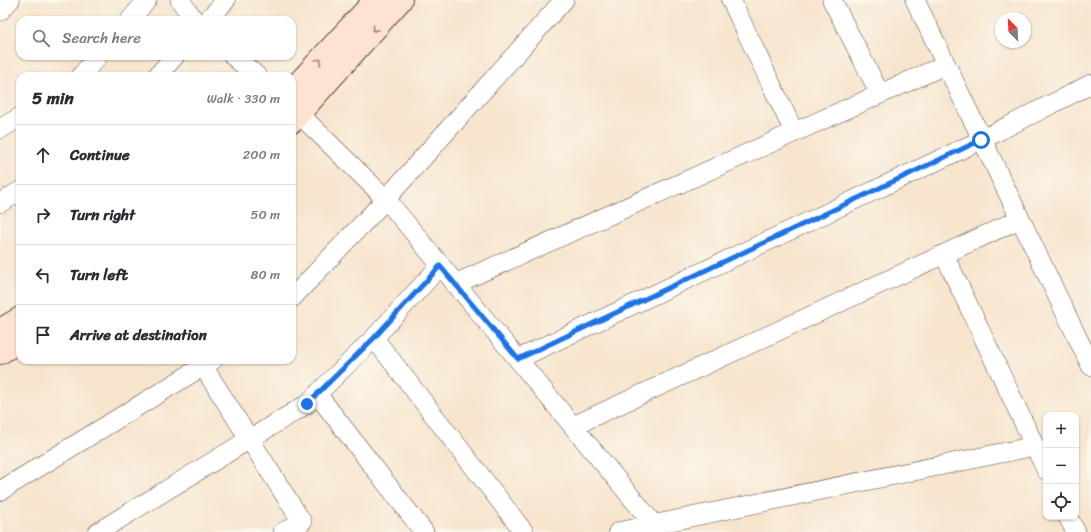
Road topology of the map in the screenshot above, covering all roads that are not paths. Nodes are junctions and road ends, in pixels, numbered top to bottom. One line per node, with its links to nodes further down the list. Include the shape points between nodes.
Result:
1 (10, 0): 11 (street)
2 (147, 0): 12 (street)
3 (180, 0): 13 (street)
4 (226, 0): 14 (street)
5 (375, 0): 23 (main road, one-way to 5)
6 (401, 0): 25 (main road, one-way to 25)
7 (564, 0): 32 (street)
8 (731, 0): 29 (street)
9 (832, 0): 24 (street)
10 (915, 0): 18 (street)
11 (0, 11)
12 (133, 16)
13 (191, 16)
14 (212, 16)
15 (95, 60): 19 (street)
16 (171, 60): 20 (street)
17 (238, 60): 21 (street)
18 (945, 65): 24 (street); 30 (street)
19 (84, 72)
20 (161, 72)
21 (252, 72)
22 (1091, 84): 30 (street)
23 (296, 86)
24 (880, 94): 29 (street)
25 (296, 113)
26 (296, 115): 32 (street)
27 (16, 119): 28 (street)
28 (0, 129)
29 (794, 132): 37 (street)
30 (981, 140): 34 (street); 44 (street)
31 (16, 193): 33 (street)
32 (386, 199): 36 (street); 38 (street)
33 (0, 203)
34 (1020, 219): 35 (street); 47 (street)
35 (944, 254): 49 (street); 51 (street)
36 (440, 266): 37 (street); 41 (street)
37 (455, 284): 44 (street)
38 (296, 294)
39 (16, 320): 40 (main road)
40 (0, 330)
41 (374, 338): 48 (street); 60 (street)
42 (16, 343): 43 (main road)
43 (0, 353)
44 (518, 359): 49 (street)
45 (206, 364): 53 (street)
46 (209, 364): 50 (street)
47 (1091, 366)
48 (317, 394): 50 (street, via 307,404); 59 (street)
49 (573, 426): 56 (street)
50 (249, 440): 55 (street); 57 (street)
51 (1035, 446): 52 (street); 56 (street)
52 (1043, 463)
53 (0, 491)
54 (1070, 520): 62 (street)
55 (306, 527): 58 (street)
56 (657, 528): 61 (street)
57 (98, 532)
58 (283, 532)
59 (424, 532)
60 (524, 532)
61 (618, 532)
62 (1076, 532)

